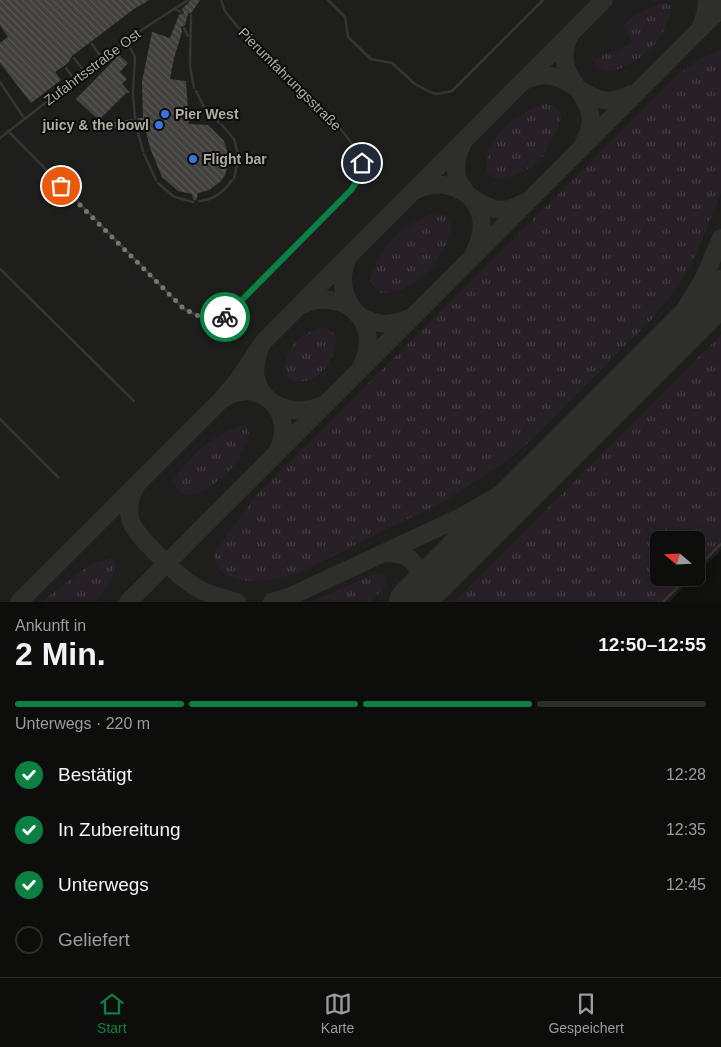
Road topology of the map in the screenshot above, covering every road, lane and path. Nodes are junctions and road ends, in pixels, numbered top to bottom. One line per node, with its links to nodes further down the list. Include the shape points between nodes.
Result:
1 (188, 0): 5 (lane, Zufahrtsstraße Ost)
2 (221, 0): 21 (lane, Pierumfahrungsstraße, via 236,25 356,146 362,163 351,190 224,317 207,320 184,309)
3 (328, 0): 4 (lane, via 345,16 348,37 371,60 392,64 415,84 437,94 452,92)
4 (543, 0)
5 (175, 9): 6 (lane); 10 (lane, Zufahrtsstraße Ost)
6 (181, 12)
7 (191, 15): 9 (lane)
8 (184, 28): 9 (lane)
9 (189, 37): 23 (lane, via 190,71 195,89 204,107 234,139)
10 (126, 40): 13 (lane, Zufahrtsstraße Ost); 19 (lane, via 136,57)
11 (92, 44): 13 (lane)
12 (74, 58): 15 (lane)
13 (102, 58): 15 (lane, Zufahrtsstraße Ost)
14 (66, 68): 16 (lane)
15 (84, 71): 16 (lane, Zufahrtsstraße Ost)
16 (74, 79): 18 (lane, Zufahrtsstraße Ost)
17 (0, 82): 18 (lane)
18 (24, 118): 21 (lane, Zufahrtsstraße Ost)
19 (135, 119)
20 (136, 125): 26 (lane, via 157,182 174,197)
21 (8, 131): 22 (lane, Zufahrtsstraße Ost)
22 (0, 138)
23 (238, 154)
24 (238, 160): 25 (lane, via 227,188 213,198)
25 (198, 201)
26 (193, 202)
27 (0, 269): 28 (lane)
28 (134, 402)
29 (0, 419): 30 (lane)
30 (58, 477)
31 (721, 544): 32 (lane)
32 (705, 560)
33 (679, 586): 34 (lane)
34 (663, 602)

